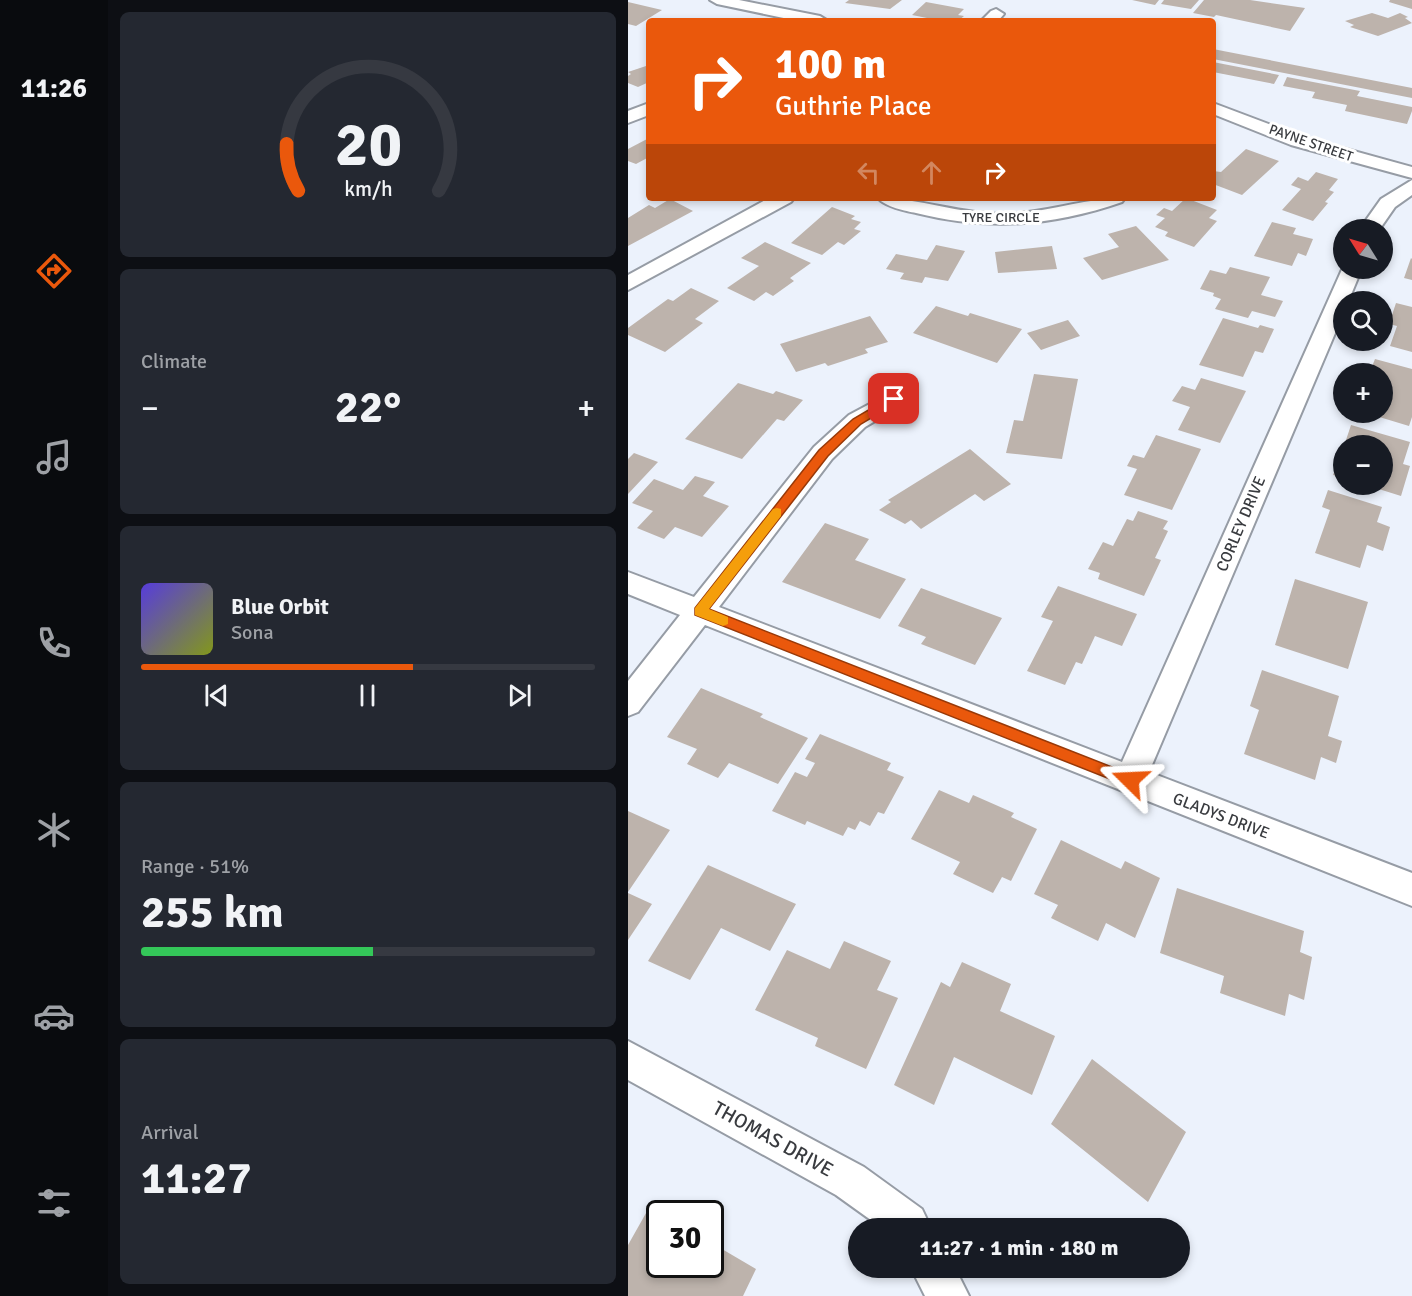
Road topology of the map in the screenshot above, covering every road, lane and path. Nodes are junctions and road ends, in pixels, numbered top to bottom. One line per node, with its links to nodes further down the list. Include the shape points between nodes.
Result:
1 (717, 0): 2 (street)
2 (790, 18)
3 (646, 109): 5 (street)
4 (1217, 115): 6 (street, PAYNE STREET)
5 (628, 118)
6 (1411, 173)
7 (1411, 186): 11 (street, via 1388,203)
8 (778, 201): 13 (street)
9 (896, 201): 10 (street, TYRE CIRCLE, via 956,218 1000,220 1048,217)
10 (1108, 201)
11 (1377, 219)
12 (1347, 279): 18 (street, CORLEY DRIVE)
13 (628, 284)
14 (894, 399): 16 (street, via 857,421 823,453)
15 (628, 583): 16 (street, GLADYS DRIVE)
16 (700, 611): 17 (street); 18 (street, GLADYS DRIVE)
17 (628, 703)
18 (1130, 780): 19 (street, GLADYS DRIVE)
19 (1411, 890)
20 (628, 1060): 21 (street, THOMAS DRIVE, via 850,1181)
21 (901, 1218)
22 (938, 1278): 23 (street)
23 (948, 1296)

